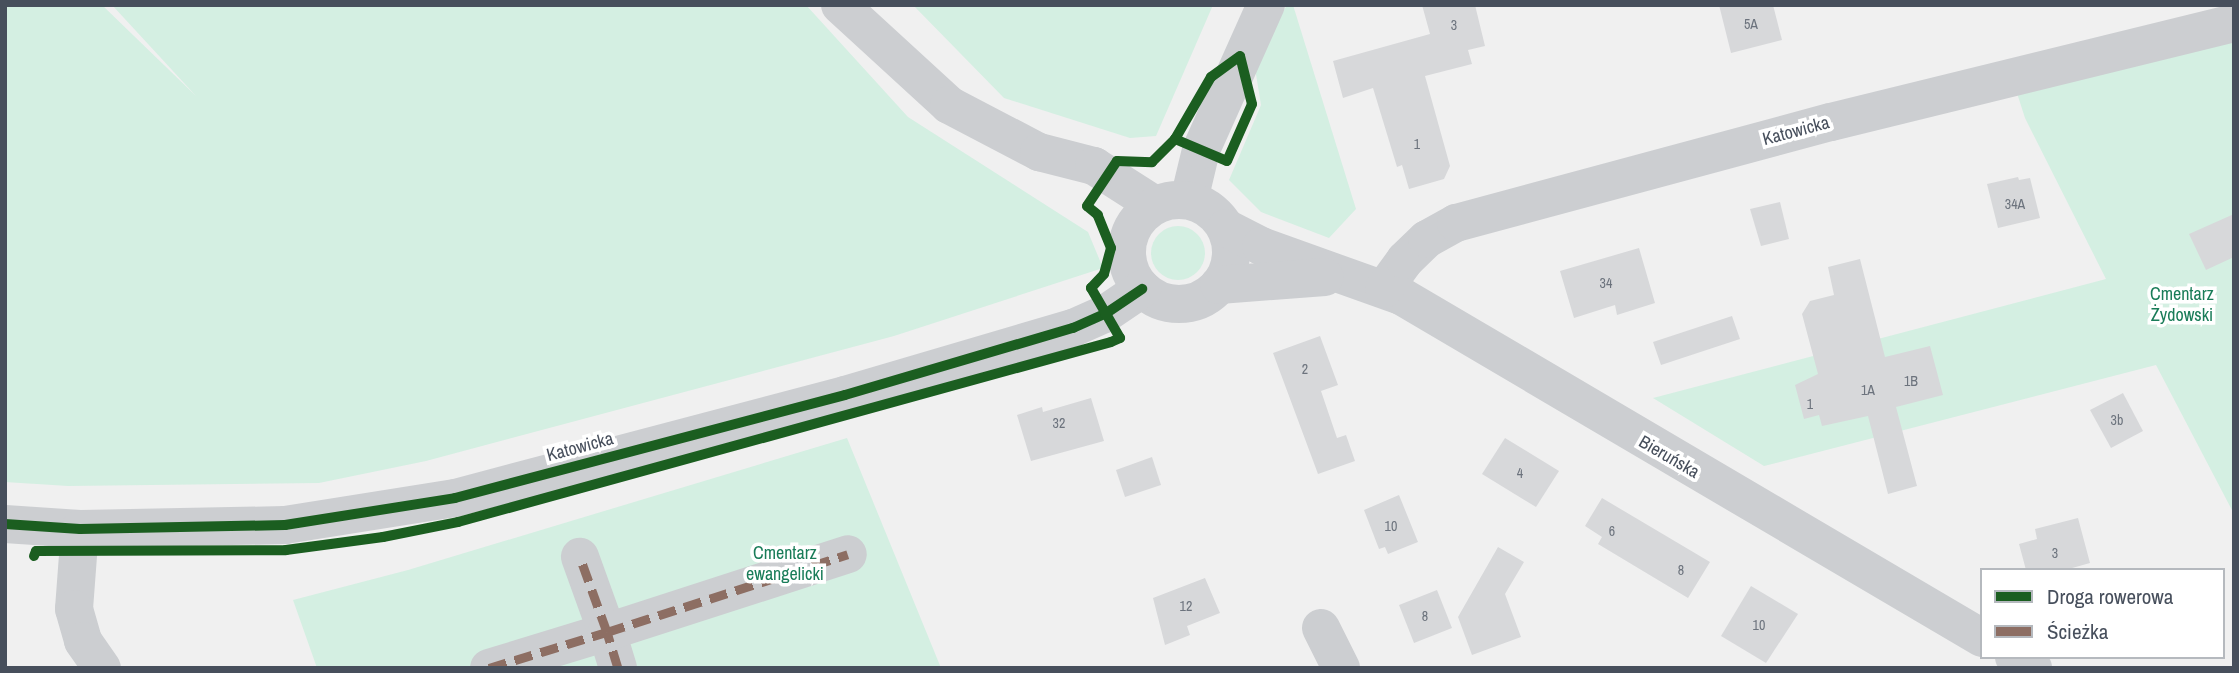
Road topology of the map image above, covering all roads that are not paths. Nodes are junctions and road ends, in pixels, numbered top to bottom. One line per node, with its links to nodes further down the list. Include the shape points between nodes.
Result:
1 (840, 5): 4 (street, via 949,105 1039,152 1094,166)
2 (1266, 5): 4 (street, via 1201,150)
3 (2234, 23): 6 (street, Katowicka, via 1831,122 1456,223)
4 (1159, 211): 5 (street, via 1204,206); 8 (street, via 1127,260)
5 (1226, 228): 6 (street, Bieruńska, via 1261,246); 7 (street, via 1231,247 1229,268)
6 (1370, 284): 7 (street, via 1270,278); 15 (street, Bieruńska)
7 (1219, 285): 8 (street, via 1189,303 1172,304)
8 (1142, 289): 10 (street, Katowicka, via 1105,314 1073,328 845,395 455,498 285,525)
9 (5, 524): 10 (street, Katowicka)
10 (80, 529): 17 (street, via 74,609 83,641)
11 (848, 554): 14 (street)
12 (580, 557): 14 (street)
13 (1321, 628): 20 (street)
14 (607, 632): 18 (street); 19 (street)
15 (1980, 637)
16 (2017, 659): 21 (street)
17 (102, 668)
18 (489, 668)
19 (618, 668)
20 (1341, 668)
21 (2033, 668)

